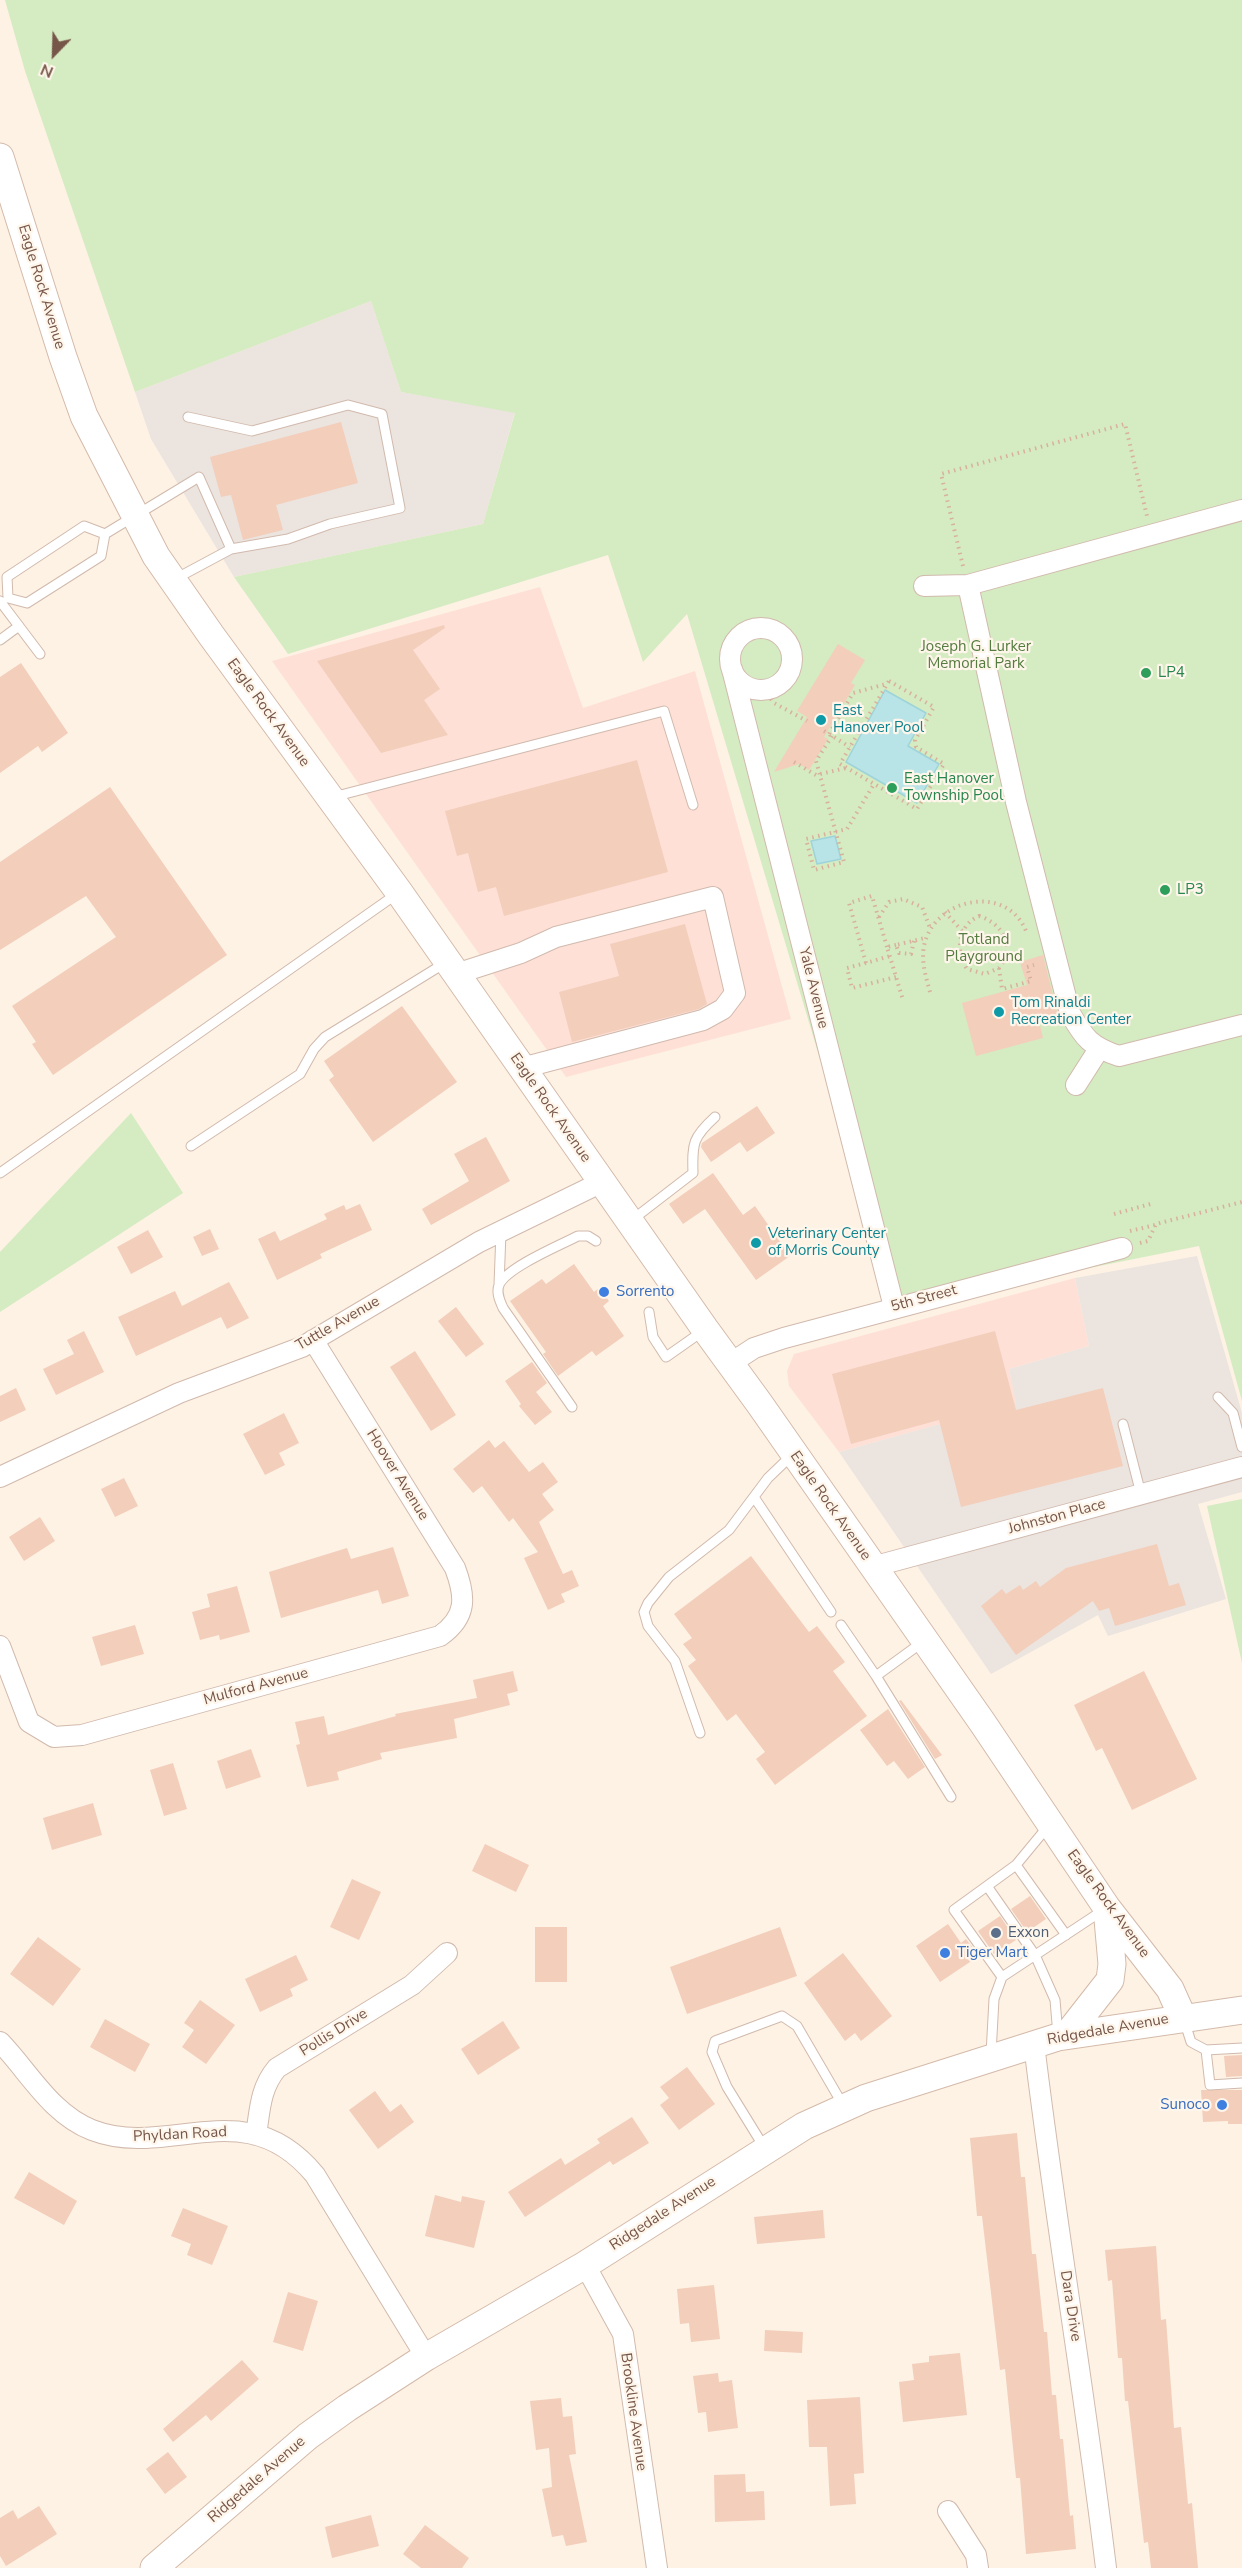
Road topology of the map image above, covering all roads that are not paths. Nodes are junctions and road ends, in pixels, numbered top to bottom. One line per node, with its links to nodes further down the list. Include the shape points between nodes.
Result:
1 (0, 157): 4 (main road, Eagle Rock Avenue, via 84,416)
2 (188, 417): 6 (lane, via 252,431 348,405 382,414 400,508 330,524 288,539)
3 (1242, 510): 8 (street)
4 (134, 515): 5 (lane); 6 (lane, via 199,477); 7 (main road, Eagle Rock Avenue)
5 (105, 534): 10 (lane, via 101,556 27,603); 10 (lane, via 84,525 7,577)
6 (231, 549): 7 (lane)
7 (173, 580): 15 (main road, Eagle Rock Avenue)
8 (968, 585): 9 (street); 20 (street, via 1016,802 1070,1013 1082,1034)
9 (924, 586)
10 (3, 600): 11 (lane)
11 (19, 626): 12 (lane); 13 (lane)
12 (0, 640)
13 (40, 654)
14 (732, 669): 14 (street, Yale Avenue, via 731,649 743,634 762,628 780,635 791,652 789,672 783,680 764,689 745,685); 32 (street, Yale Avenue)
15 (330, 798): 16 (lane, via 664,711); 17 (main road, Eagle Rock Avenue)
16 (693, 805)
17 (399, 892): 18 (main road, Eagle Rock Avenue); 25 (lane)
18 (451, 968): 21 (main road, Eagle Rock Avenue); 21 (street, via 521,953 555,937 713,897 735,993 723,1009 702,1020); 24 (lane, via 325,1037 300,1074)
19 (1242, 1025): 20 (street, via 1119,1056)
20 (1099, 1050): 22 (street)
21 (522, 1068): 26 (main road, Eagle Rock Avenue)
22 (1076, 1085)
23 (715, 1117): 27 (lane, via 693,1142 693,1173)
24 (191, 1146)
25 (0, 1173)
26 (602, 1182): 27 (main road, Eagle Rock Avenue); 28 (street, Tuttle Avenue)
27 (630, 1222): 34 (main road, Eagle Rock Avenue)
28 (501, 1232): 31 (lane); 35 (street, Tuttle Avenue)
29 (1125, 1240): 32 (street, 5th Street)
30 (596, 1241): 31 (lane, via 578,1236 508,1274)
31 (499, 1285): 38 (lane, via 503,1308)
32 (894, 1307): 36 (street, 5th Street, via 754,1348)
33 (649, 1312): 34 (lane, via 653,1337 666,1357)
34 (705, 1329): 36 (main road, Eagle Rock Avenue)
35 (313, 1340): 43 (street, Tuttle Avenue, via 179,1393); 48 (street, Hoover Avenue, via 455,1568 462,1586)
36 (731, 1364): 41 (main road, Eagle Rock Avenue)
37 (1218, 1397): 40 (lane, via 1233,1413)
38 (572, 1407)
39 (1123, 1424): 44 (lane)
40 (1242, 1447)
41 (794, 1453): 45 (lane); 46 (main road, Eagle Rock Avenue)
42 (1242, 1467): 44 (street, Johnston Place)
43 (0, 1478)
44 (1141, 1494): 46 (street, Johnston Place)
45 (754, 1497): 47 (lane); 53 (lane, via 729,1530 669,1577 645,1612 648,1626 675,1660)
46 (873, 1567): 50 (main road, Eagle Rock Avenue)
47 (831, 1612)
48 (460, 1615): 51 (street, Mulford Avenue, via 452,1628 440,1636 82,1735 54,1737 29,1722)
49 (841, 1625): 52 (lane)
50 (924, 1641): 52 (lane); 55 (main road, Eagle Rock Avenue)
51 (0, 1646)
52 (876, 1676): 54 (lane)
53 (700, 1733)
54 (951, 1797)
55 (1051, 1823): 56 (lane); 58 (main road, Eagle Rock Avenue)
56 (1016, 1865): 57 (lane); 59 (lane)
57 (987, 1886): 61 (lane); 62 (lane, via 954,1910)
58 (1107, 1908): 59 (lane); 64 (main road, Eagle Rock Avenue, via 1170,1989); 65 (main road, via 1110,1980)
59 (1066, 1935): 61 (lane)
60 (447, 1953): 72 (street, Pollis Drive, via 412,1985 277,2068 262,2093)
61 (1035, 1955): 62 (lane); 65 (lane, via 1055,2000)
62 (1002, 1977): 69 (lane, via 994,1999)
63 (1242, 2010): 64 (main road, Ridgedale Avenue)
64 (1183, 2018): 65 (main road, Ridgedale Avenue); 68 (lane, via 1191,2042)
65 (1053, 2039): 69 (main road, Ridgedale Avenue); 80 (street, Dara Drive)
66 (0, 2042): 72 (street, Phyldan Road, via 55,2106 91,2130 134,2138 212,2130)
67 (1242, 2048): 68 (lane)
68 (1206, 2050): 70 (lane, via 1209,2085)
69 (991, 2058): 71 (main road, Ridgedale Avenue)
70 (1242, 2083)
71 (844, 2107): 73 (main road, Ridgedale Avenue); 73 (lane, via 796,2026 782,2016 715,2041 712,2052 727,2087)
72 (256, 2135): 75 (street, Phyldan Road, via 283,2146 315,2175)
73 (766, 2150): 74 (main road, Ridgedale Avenue)
74 (585, 2265): 75 (main road, Ridgedale Avenue); 78 (street, Brookline Avenue, via 623,2334)
75 (426, 2358): 77 (main road, Ridgedale Avenue, via 308,2436)
76 (948, 2511): 79 (street, via 976,2555)
77 (163, 2565)
78 (657, 2568)
79 (978, 2568)
80 (1106, 2568)

